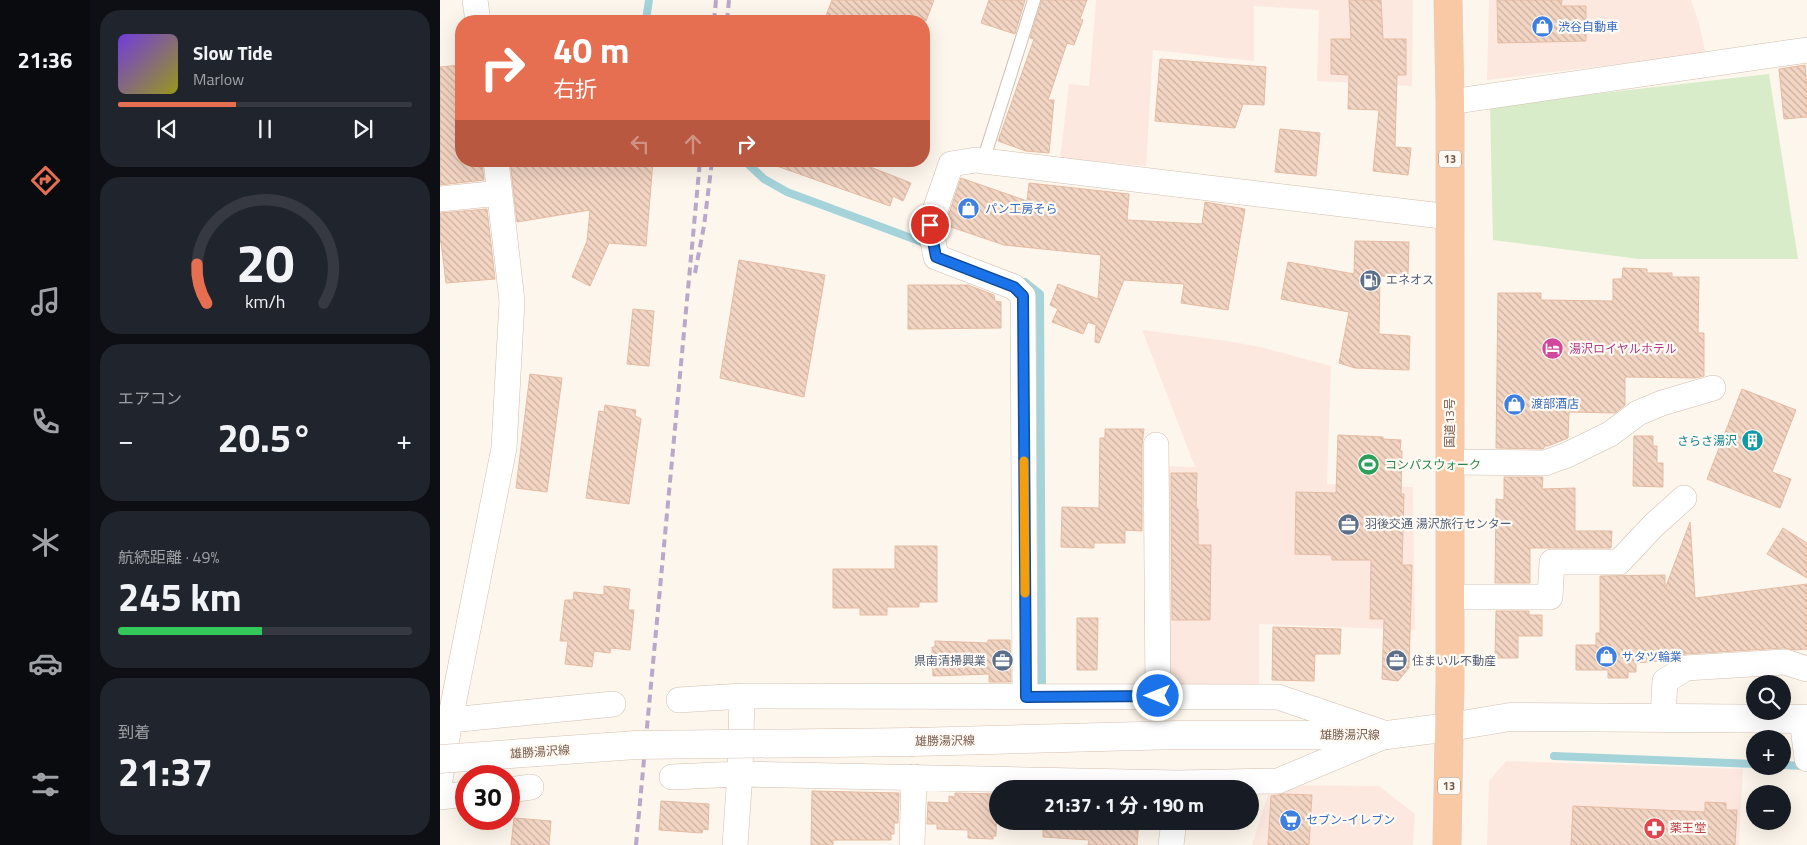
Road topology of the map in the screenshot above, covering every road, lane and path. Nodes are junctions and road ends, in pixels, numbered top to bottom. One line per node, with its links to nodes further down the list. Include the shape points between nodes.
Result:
1 (475, 0): 4 (street)
2 (1034, 0): 7 (lane)
3 (1448, 0): 6 (highway, 国道13号 / 13)
4 (477, 15)
5 (1807, 50): 6 (street)
6 (1450, 102): 11 (highway, 国道13号 / 13)
7 (983, 161): 11 (street); 20 (street, via 952,164 930,225 936,257 1014,287 1023,296)
8 (497, 167): 9 (street)
9 (500, 193): 10 (street); 25 (street, via 512,301 504,448)
10 (440, 199)
11 (1450, 217): 14 (highway, 国道13号 / 13)
12 (1713, 388): 14 (street, via 1662,403 1638,414 1610,434 1545,463)
13 (1156, 445): 19 (street)
14 (1450, 462): 16 (highway, 国道13号 / 13)
15 (1684, 498): 16 (street, via 1619,562 1552,562 1550,597)
16 (1450, 597): 26 (highway, 国道13号 / 13)
17 (1807, 669): 23 (street, via 1785,662 1686,668 1666,681)
18 (742, 696): 20 (street); 21 (street); 30 (street)
19 (1158, 696): 20 (street); 27 (street, via 1278,697)
20 (1026, 697)
21 (679, 700)
22 (612, 704): 25 (street)
23 (1663, 718): 24 (main road, 雄勝湯沢線); 26 (main road, 雄勝湯沢線, via 1510,717)
24 (1805, 719): 29 (street)
25 (445, 721): 33 (street)
26 (1450, 727): 27 (main road, 雄勝湯沢線); 42 (highway, 国道13号 / 13)
27 (1387, 735): 28 (main road, 雄勝湯沢線, bridge, via 1179,735 636,745); 35 (street, via 1278,781)
28 (440, 759)
29 (1807, 759)
30 (740, 774): 31 (street); 32 (street); 39 (street)
31 (672, 777)
32 (914, 777): 34 (street); 40 (street)
33 (440, 780)
34 (1002, 780)
35 (1259, 782)
36 (455, 795): 37 (street)
37 (440, 797)
38 (1173, 830): 41 (street)
39 (736, 845)
40 (912, 845)
41 (1171, 845)
42 (1447, 845)

